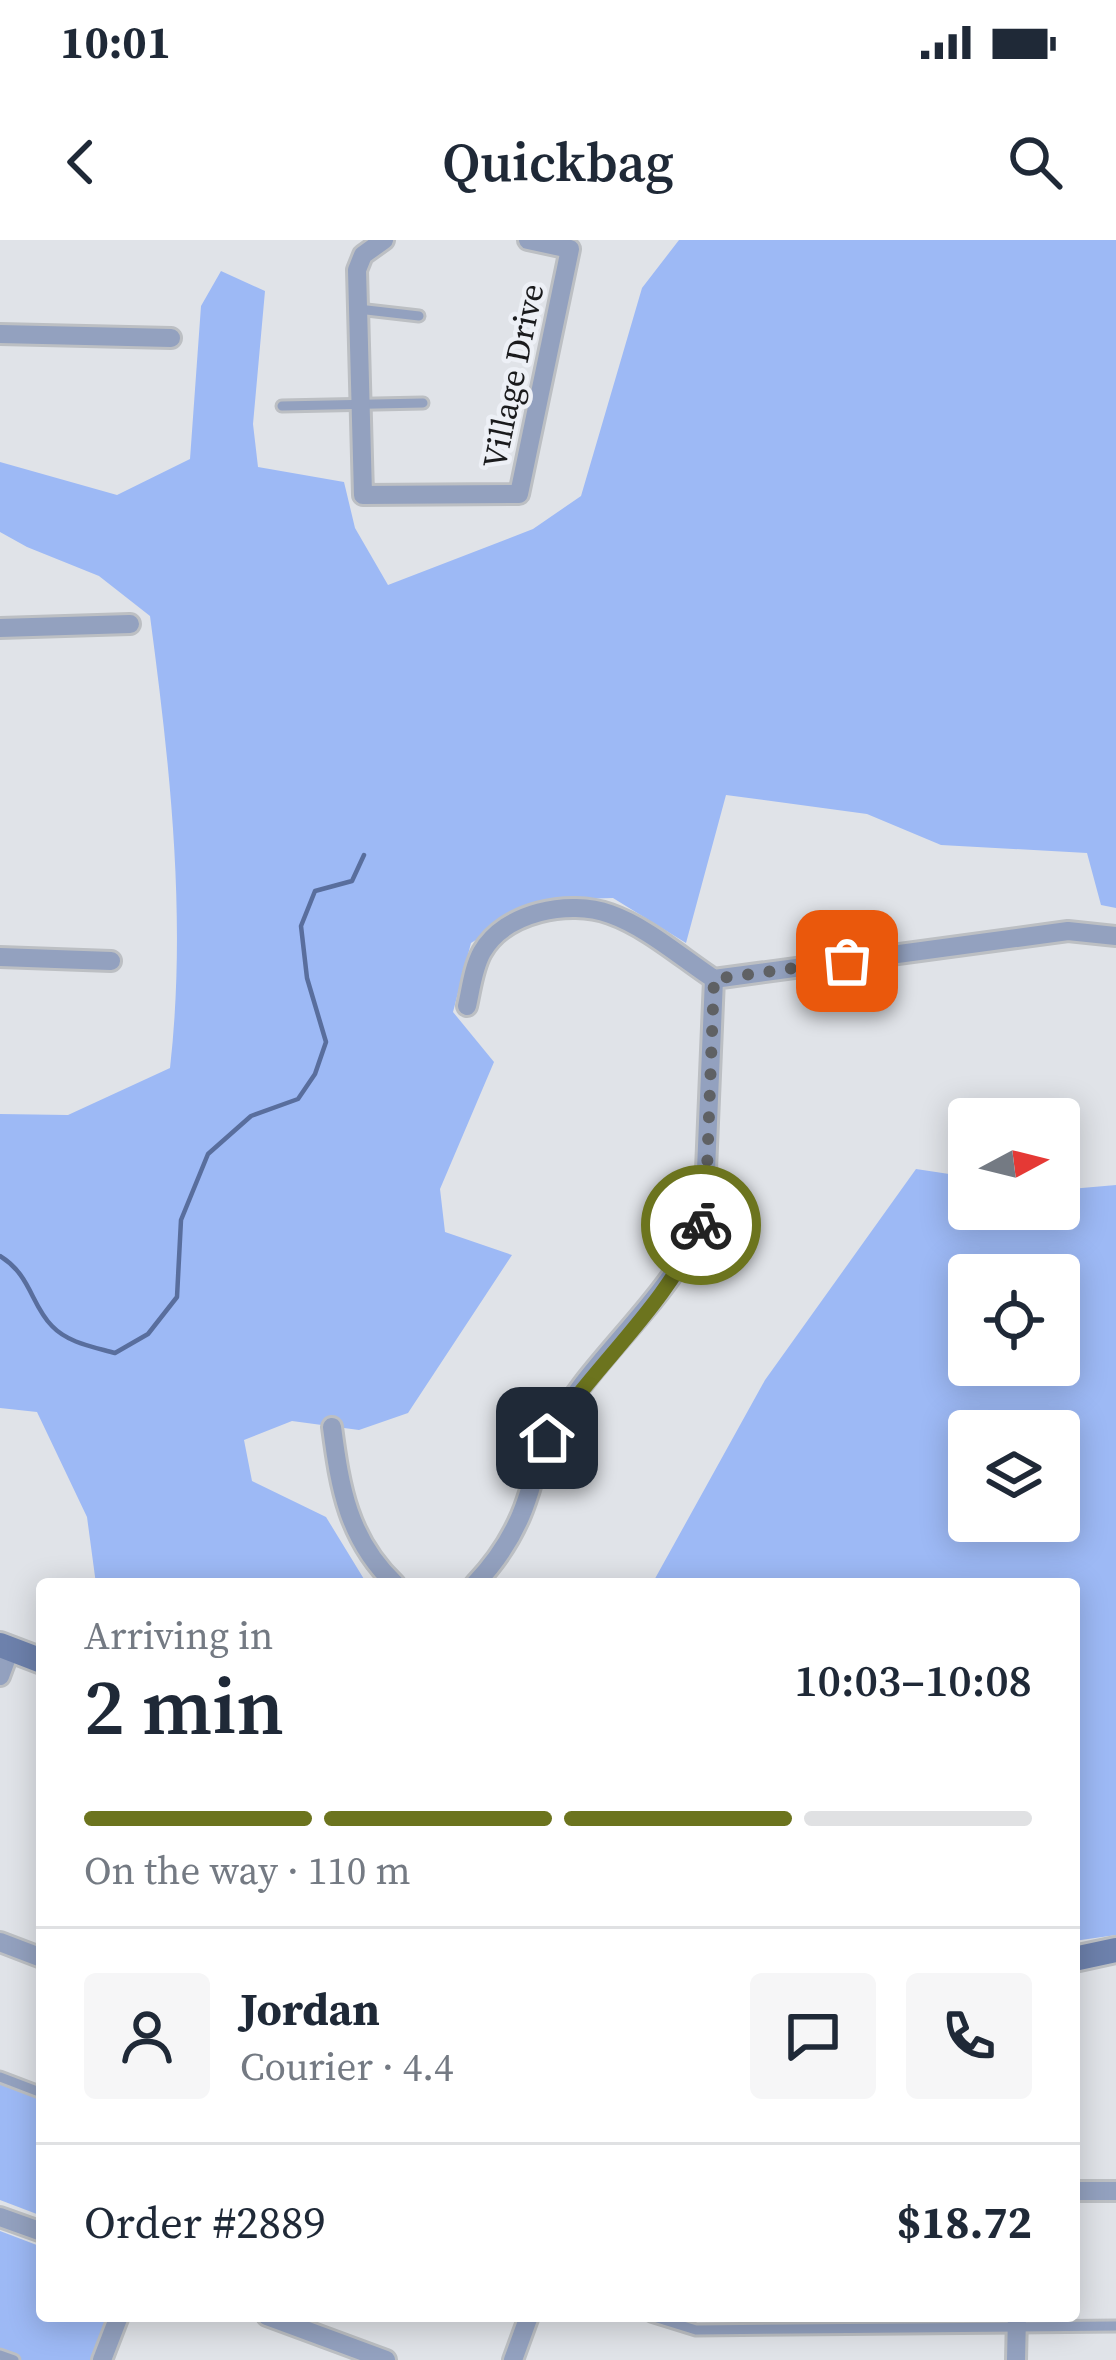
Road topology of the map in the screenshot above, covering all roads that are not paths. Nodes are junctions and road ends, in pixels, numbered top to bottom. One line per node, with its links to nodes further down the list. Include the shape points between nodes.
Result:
1 (384, 240): 4 (street, Village Drive, via 362,255)
2 (528, 240): 3 (street, Village Drive)
3 (573, 244): 9 (street, Village Drive, via 519,494 362,495)
4 (358, 309): 5 (lane); 9 (street, Village Drive)
5 (419, 316)
6 (0, 334): 7 (street)
7 (171, 338)
8 (423, 404): 9 (lane)
9 (361, 405): 10 (lane)
10 (282, 406)
11 (130, 624): 12 (street)
12 (0, 628)
13 (1116, 937): 16 (street, via 1068,931)
14 (0, 958): 15 (street)
15 (111, 961)
16 (714, 979): 17 (street, via 610,914 555,910 495,936); 20 (street, via 704,1218 670,1282 547,1438 520,1517)
17 (466, 1006)
18 (332, 1427): 19 (street, via 341,1496)
19 (390, 1578)
20 (481, 1578)
21 (5, 1647): 22 (main road); 23 (street)
22 (36, 1659)
23 (0, 1676)
24 (0, 1942): 26 (street)
25 (1116, 1950): 27 (main road)
26 (36, 1956)
27 (1080, 1957)
28 (0, 2077): 29 (lane)
29 (36, 2091)
30 (1080, 2191): 31 (street)
31 (1116, 2191)
32 (0, 2217): 33 (street)
33 (36, 2231)
34 (117, 2322): 44 (street)
35 (283, 2322): 45 (street)
36 (527, 2322): 46 (street)
37 (670, 2322): 38 (lane, via 696,2330)
38 (981, 2322)
39 (1017, 2322): 47 (street)
40 (1037, 2322): 41 (lane)
41 (1116, 2326)
42 (0, 2355): 43 (lane)
43 (14, 2360)
44 (102, 2360)
45 (386, 2360)
46 (513, 2360)
47 (1016, 2360)

